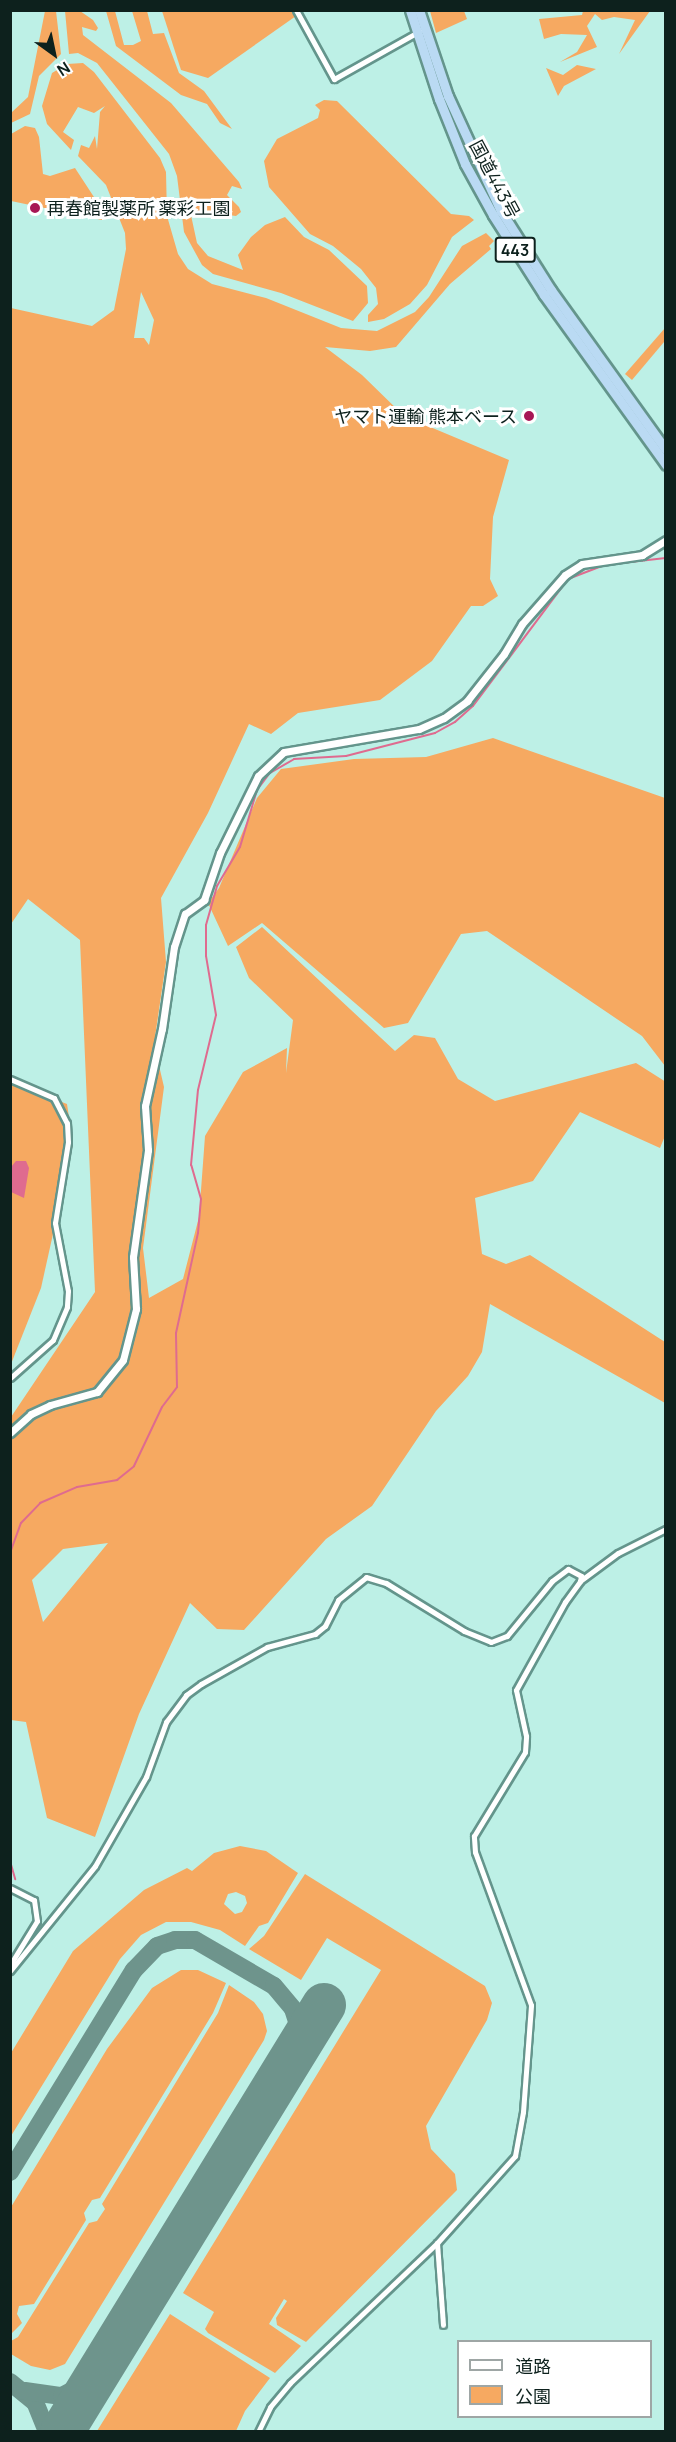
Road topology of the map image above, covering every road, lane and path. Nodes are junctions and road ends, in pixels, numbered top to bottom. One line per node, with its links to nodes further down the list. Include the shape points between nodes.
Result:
1 (296, 10): 4 (street, via 334,79)
2 (410, 10): 4 (highway, 国道443号 / 443)
3 (419, 10): 4 (highway, 国道443号 / 443)
4 (420, 31): 5 (highway, 国道443号 / 443, via 501,211 551,290); 6 (highway, 国道443号 / 443, via 465,164 493,215 544,295)
5 (666, 450)
6 (666, 465)
7 (666, 540): 10 (street, via 642,555 582,564 566,575 522,624 467,701 444,718 408,732 284,752 258,776 220,853 204,900 185,914 174,947 145,1106 148,1150 133,1257 135,1309 123,1360 97,1392 50,1405 31,1414)
8 (10, 1079): 9 (street, via 54,1098 67,1123 68,1143 55,1222 68,1291 53,1340)
9 (10, 1378)
10 (10, 1433)
11 (666, 1529): 12 (street, via 618,1553)
12 (580, 1581): 15 (street, via 581,1576 568,1569 552,1581 507,1636 491,1642 464,1631 386,1583 366,1577 338,1600 325,1626 315,1634 267,1647 201,1684 186,1695 166,1722 146,1777 95,1866); 16 (street, via 520,1680 515,1698 526,1736 525,1752 474,1836 476,1852 531,2006 519,2146 515,2156)
13 (10, 1888): 14 (street, via 34,1900 37,1921)
14 (10, 1965)
15 (10, 1971)
16 (437, 2243): 17 (street); 18 (street, via 290,2383 270,2407)
17 (443, 2325)
18 (258, 2432)

